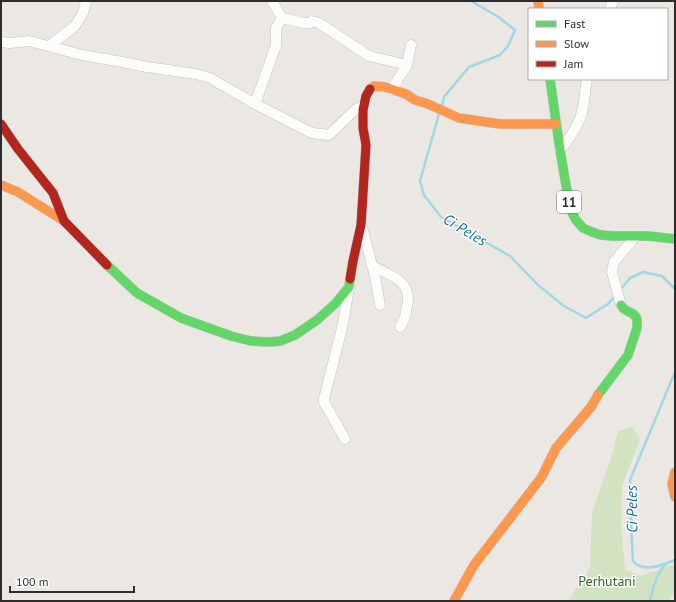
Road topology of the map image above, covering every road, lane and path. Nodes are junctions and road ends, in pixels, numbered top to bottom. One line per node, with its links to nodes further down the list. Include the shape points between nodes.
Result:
1 (86, 1): 6 (street, via 83,13 75,26)
2 (272, 1): 3 (street)
3 (282, 18): 7 (street, via 304,23 316,21 368,56); 11 (street, via 276,28 276,44)
4 (1, 42): 6 (street, via 29,41)
5 (411, 45): 7 (street)
6 (49, 46): 11 (street, via 82,55 196,74 210,78)
7 (407, 64): 10 (street)
8 (550, 80): 13 (main road, 11)
9 (587, 80): 15 (street, via 582,116)
10 (392, 90): 12 (main road, via 374,86 366,96); 13 (main road, via 459,118 500,124)
11 (255, 104): 12 (street, via 312,133 330,135 356,109)
12 (363, 106): 19 (main road, via 366,145)
13 (556, 119): 15 (street, via 566,126); 16 (main road, 11)
14 (1, 124): 18 (main road, via 53,193)
15 (571, 136): 16 (street)
16 (560, 150): 20 (main road, 11, via 570,209 578,223 599,235)
17 (1, 185): 18 (main road, via 18,192)
18 (64, 221): 23 (main road, via 137,293 181,318 251,341 280,341 295,335 317,320)
19 (361, 225): 22 (street); 23 (main road)
20 (635, 237): 21 (main road, 11); 25 (street, via 614,262 612,272)
21 (675, 239)
22 (372, 266): 24 (street); 26 (street, via 399,279 405,286 409,300 405,319)
23 (350, 287): 27 (street, via 344,324 324,399)
24 (380, 304)
25 (621, 305): 30 (main road, via 637,320 637,328 628,354 591,407 556,448 547,469 474,565)
26 (400, 326)
27 (345, 439)
28 (675, 472): 29 (main road, via 671,484)
29 (675, 497)
30 (454, 601)

